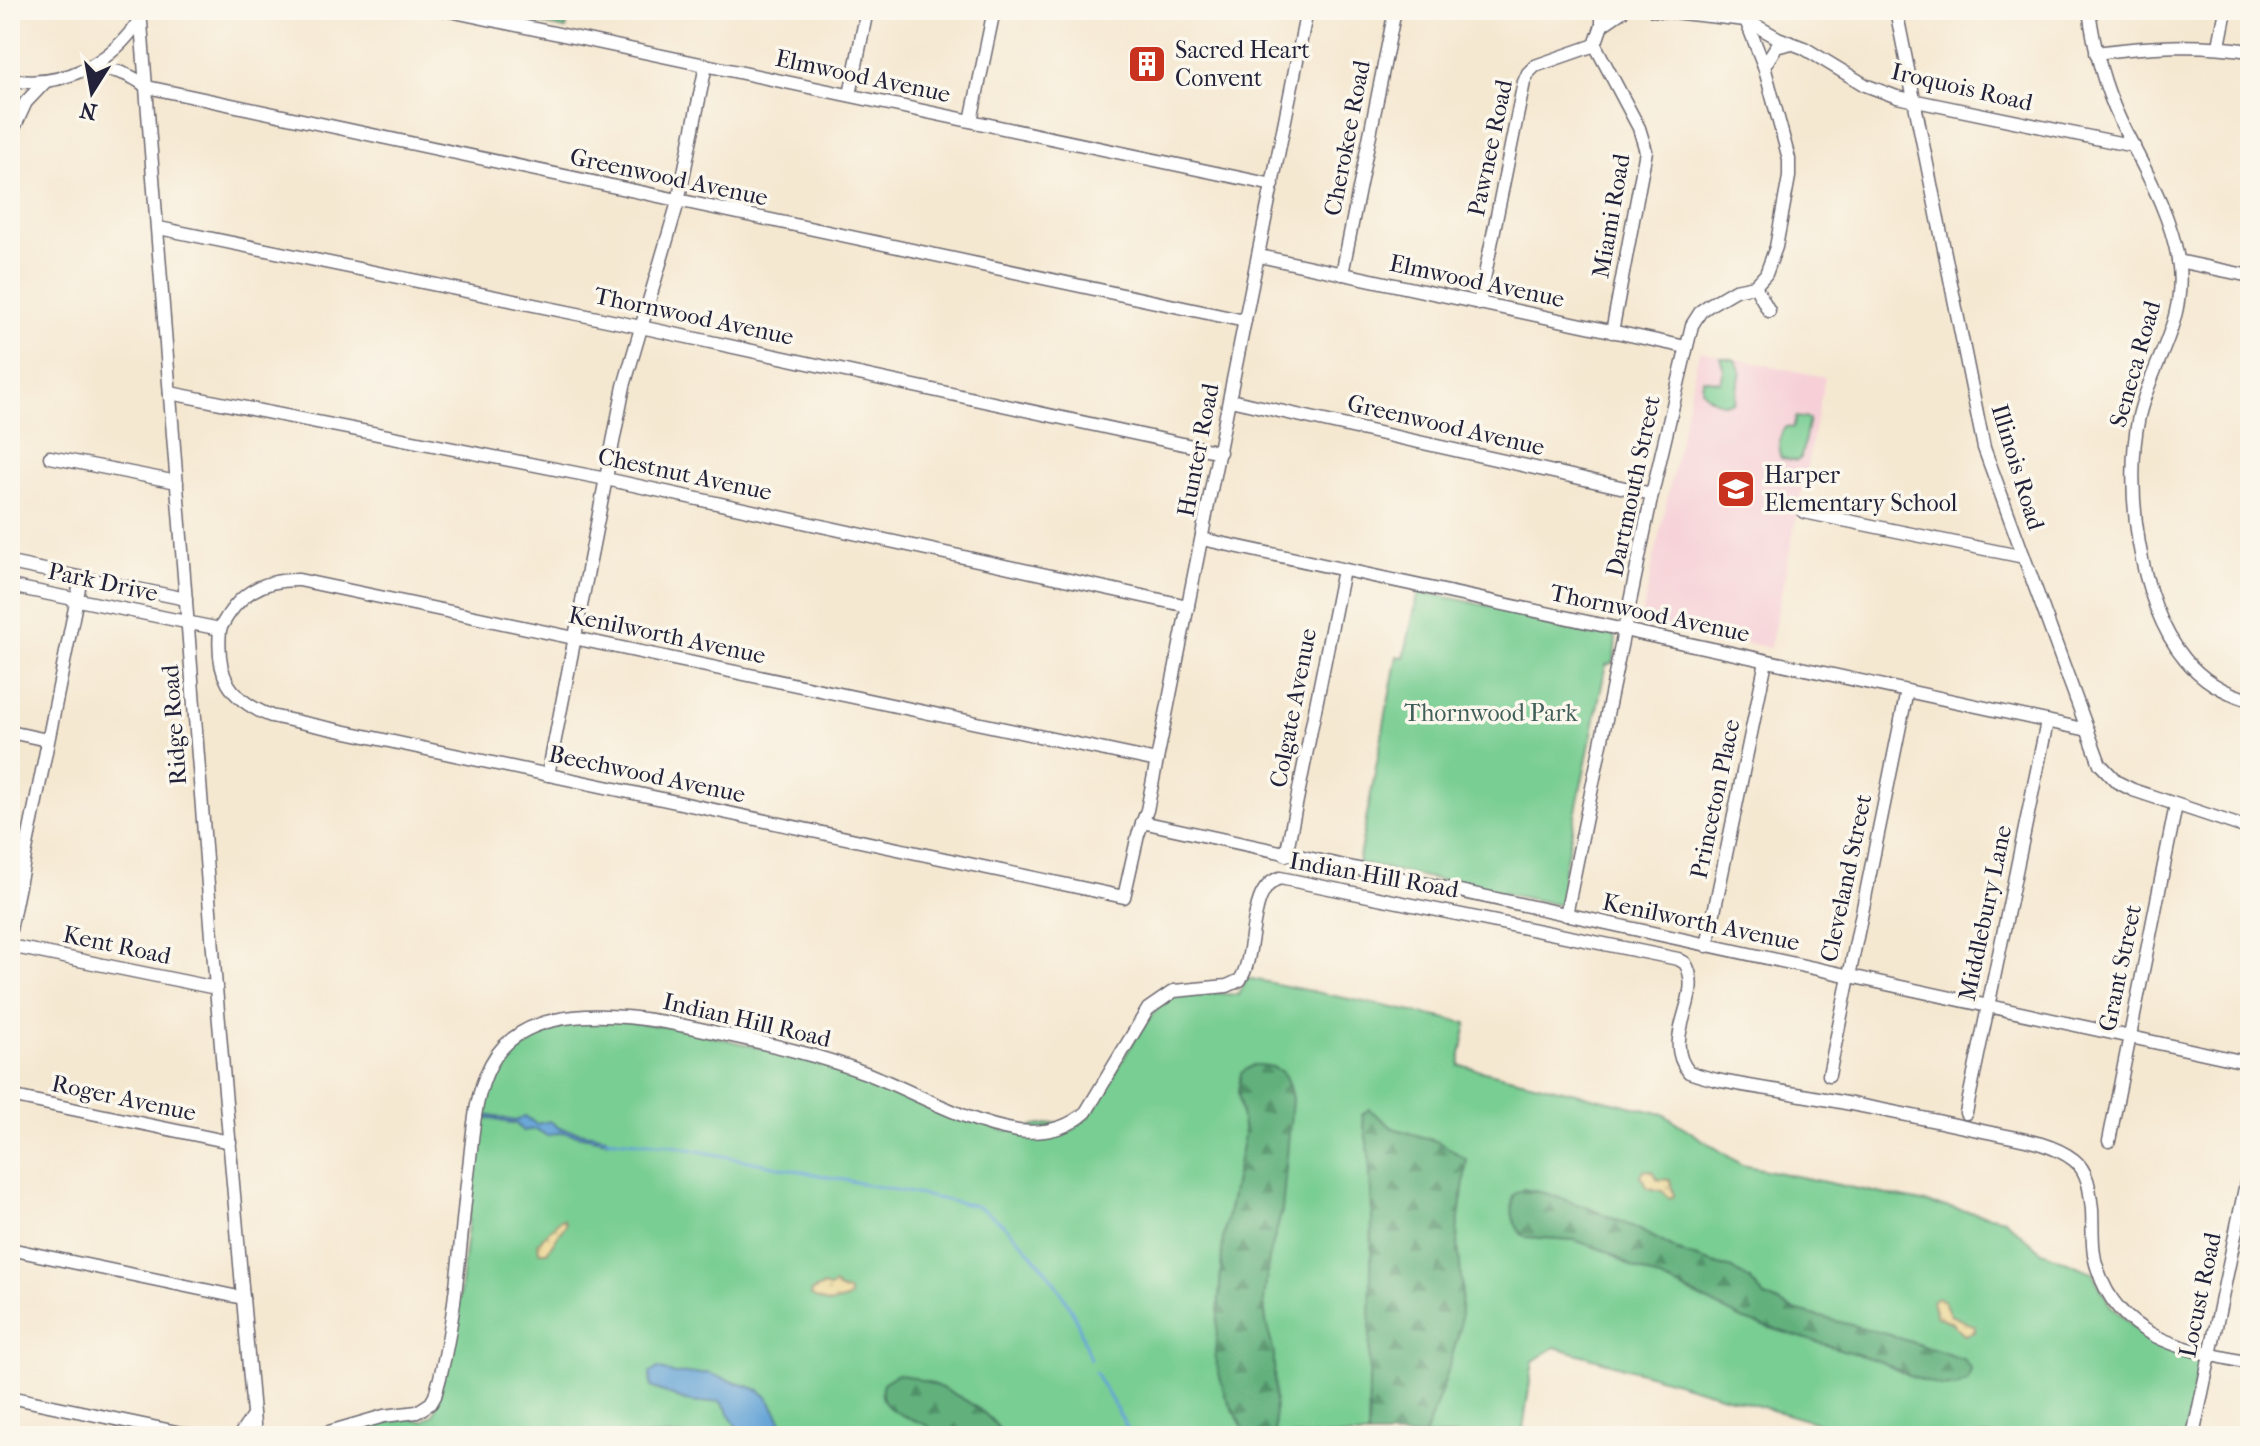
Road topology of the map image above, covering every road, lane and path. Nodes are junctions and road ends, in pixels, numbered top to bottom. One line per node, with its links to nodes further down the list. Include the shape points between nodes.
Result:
1 (445, 10): 20 (street, Elmwood Avenue)
2 (867, 10): 26 (street)
3 (994, 10): 29 (street)
4 (1307, 10): 33 (street, Hunter Road)
5 (1395, 10): 38 (street, Cherokee Road)
6 (1602, 10): 14 (street)
7 (1624, 10): 14 (street)
8 (1653, 10): 13 (street, Iroquois Road)
9 (1896, 10): 28 (street, Illinois Road)
10 (2089, 10): 19 (street, Seneca Road)
11 (2226, 10): 17 (street)
12 (140, 15): 22 (street, via 126,40); 25 (street, Ridge Road)
13 (1744, 15): 15 (street, Iroquois Road); 21 (street)
14 (1602, 25): 16 (street)
15 (1791, 43): 21 (street, via 1776,47); 28 (street, Iroquois Road, via 1865,85)
16 (1595, 45): 41 (street, Pawnee Road, via 1528,73); 45 (street, Miami Road, via 1646,151)
17 (2219, 46): 18 (street); 19 (street)
18 (2250, 51)
19 (2096, 53): 31 (street, Seneca Road)
20 (706, 65): 26 (street, Elmwood Avenue); 34 (street)
21 (1764, 66): 40 (street, via 1790,168 1776,247)
22 (87, 69): 24 (street); 25 (street, Greenwood Avenue, via 112,69)
23 (10, 80): 24 (street)
24 (45, 82): 30 (street, via 26,102)
25 (147, 87): 34 (street, Greenwood Avenue); 35 (street, Ridge Road)
26 (850, 95): 29 (street, Elmwood Avenue)
27 (10, 100): 30 (street)
28 (1914, 100): 31 (street, Iroquois Road); 56 (street, Illinois Road, via 1984,448)
29 (971, 121): 33 (street, Elmwood Avenue)
30 (15, 126): 32 (street)
31 (2134, 146): 37 (street, Seneca Road, via 2161,201)
32 (10, 148)
33 (1273, 185): 36 (street, Hunter Road)
34 (678, 202): 43 (street, Greenwood Avenue); 44 (street)
35 (159, 228): 44 (street, Thornwood Avenue); 47 (street, Ridge Road)
36 (1259, 256): 38 (street, Elmwood Avenue); 43 (street, Hunter Road)
37 (2178, 261): 39 (street); 70 (street, Seneca Road, via 2169,339 2139,416 2133,465 2135,523 2158,607 2183,657 2216,687)
38 (1342, 274): 41 (street, Elmwood Avenue)
39 (2250, 276)
40 (1755, 286): 42 (street); 46 (street, Dartmouth Street, via 1735,290 1701,311)
41 (1479, 304): 45 (street, Elmwood Avenue)
42 (1769, 311)
43 (1245, 321): 48 (street, Hunter Road)
44 (641, 327): 49 (street, Thornwood Avenue); 51 (street)
45 (1612, 332): 46 (street, Elmwood Avenue)
46 (1686, 347): 53 (street, Dartmouth Street)
47 (170, 393): 51 (street, Chestnut Avenue); 52 (street, Ridge Road)
48 (1230, 400): 49 (street, Hunter Road); 53 (street, Greenwood Avenue)
49 (1220, 452): 55 (street, Hunter Road)
50 (50, 457): 52 (street)
51 (606, 479): 63 (street, Chestnut Avenue); 67 (street)
52 (177, 482): 61 (street, Ridge Road)
53 (1652, 494): 66 (street, Dartmouth Street)
54 (1804, 512): 56 (street)
55 (1202, 539): 58 (street, Thornwood Avenue); 63 (street, Hunter Road)
56 (2024, 557): 72 (street, Illinois Road)
57 (10, 563): 59 (street, Park Drive)
58 (1343, 570): 66 (street, Thornwood Avenue); 80 (street, Colgate Avenue)
59 (81, 578): 61 (street, Park Drive); 62 (street)
60 (10, 586): 62 (street, Park Drive)
61 (186, 599): 64 (street, Ridge Road)
62 (77, 600): 64 (street, Park Drive); 74 (street)
63 (1188, 606): 75 (street, Hunter Road)
64 (188, 622): 65 (street); 87 (street, Ridge Road)
65 (220, 629): 67 (street, Kenilworth Avenue, via 234,605 256,586 283,579); 76 (street, Beechwood Avenue, via 223,674 234,694 255,710)
66 (1625, 631): 68 (street, Thornwood Avenue); 82 (street, Dartmouth Street)
67 (574, 638): 75 (street, Kenilworth Avenue); 76 (street)
68 (1766, 661): 69 (street, Thornwood Avenue); 85 (street, Princeton Place)
69 (1907, 691): 71 (street, Thornwood Avenue); 86 (street, Cleveland Street)
70 (2250, 700)
71 (2047, 722): 72 (street, Thornwood Avenue); 88 (street, Middlebury Lane)
72 (2088, 730): 77 (street, Illinois Road, via 2107,774)
73 (10, 732): 74 (street)
74 (47, 740): 83 (street)
75 (1157, 761): 78 (street, Hunter Road)
76 (548, 775): 81 (street, Beechwood Avenue)
77 (2176, 805): 79 (street, Illinois Road); 89 (street, Grant Street)
78 (1142, 822): 80 (street, Kenilworth Avenue); 81 (street, Hunter Road)
79 (2250, 829)
80 (1286, 855): 82 (street, Kenilworth Avenue)
81 (1124, 897)
82 (1566, 915): 85 (street, Kenilworth Avenue)
83 (10, 930)
84 (10, 946): 87 (street, Kent Road)
85 (1707, 946): 86 (street, Kenilworth Avenue)
86 (1848, 977): 88 (street, Kenilworth Avenue); 91 (street, Cleveland Street)
87 (216, 988): 95 (street, Ridge Road)
88 (1988, 1007): 89 (street, Kenilworth Avenue); 93 (street, Middlebury Lane)
89 (2129, 1037): 90 (street, Kenilworth Avenue); 94 (street, Grant Street)
90 (2250, 1063)
91 (1829, 1075)
92 (10, 1096): 95 (street, Roger Avenue)
93 (1966, 1113)
94 (2109, 1141)
95 (230, 1142): 98 (street, Ridge Road)
96 (2250, 1164): 99 (street, Locust Road)
97 (10, 1249): 98 (street)
98 (243, 1298): 102 (street, Ridge Road)
99 (2210, 1355): 100 (street); 106 (street, Indian Hill Road, via 2149,1334 2111,1298 2097,1270 2088,1180 2066,1155 1898,1112 1689,1072 1677,1045 1691,979 1678,959 1280,878 1262,891 1240,980 1227,986 1184,988 1148,1009 1086,1112 1048,1130 989,1124 825,1060 687,1026 608,1015 543,1024 516,1035 499,1050 480,1092 449,1335 435,1396 417,1412); 107 (street, Locust Road)
100 (2250, 1363)
101 (10, 1397): 103 (street)
102 (253, 1415): 104 (street); 105 (street, Ridge Road)
103 (196, 1436)
104 (239, 1436)
105 (255, 1436)
106 (315, 1436)
107 (2193, 1436)

